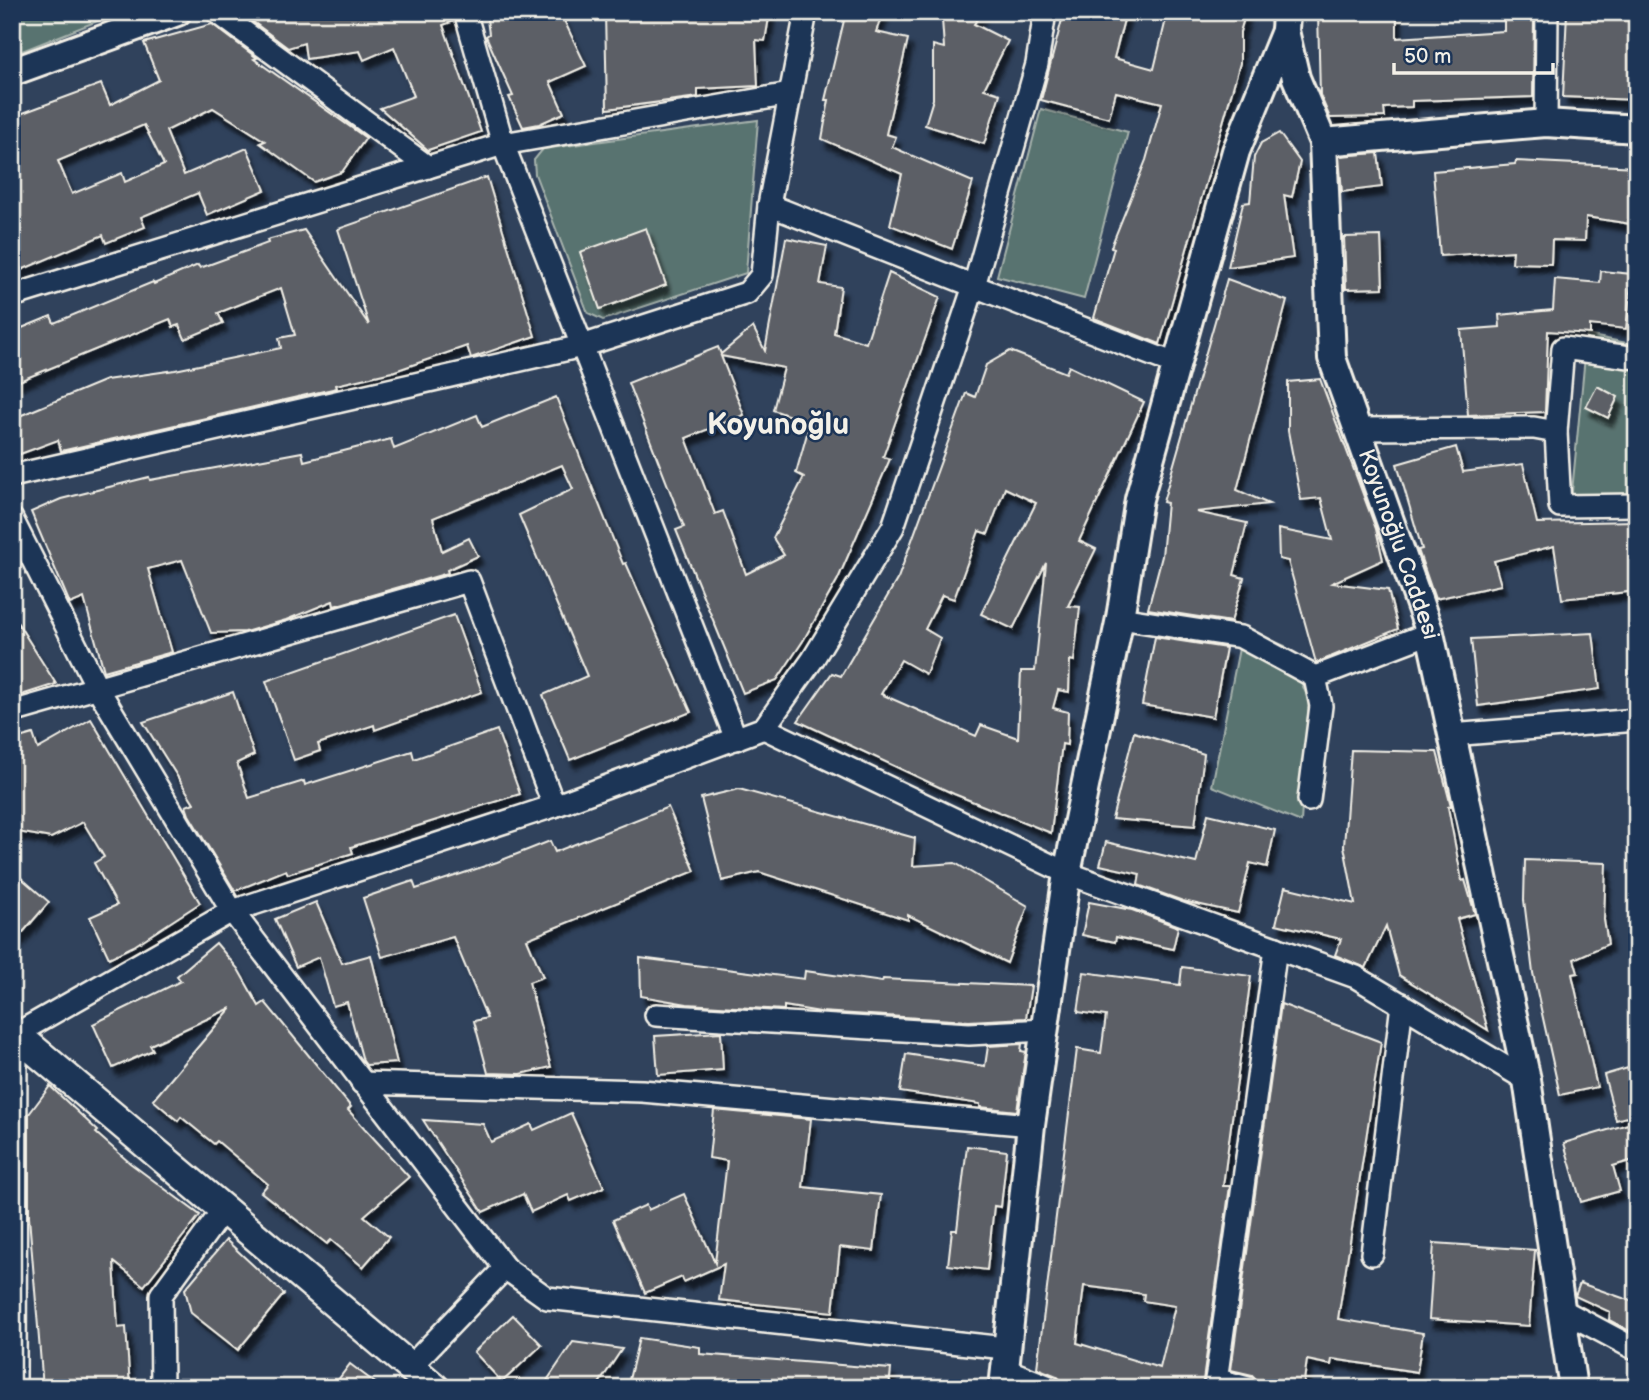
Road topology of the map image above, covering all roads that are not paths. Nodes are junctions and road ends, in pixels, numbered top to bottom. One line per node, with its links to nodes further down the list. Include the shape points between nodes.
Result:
1 (177, 12): 8 (street)
2 (216, 12): 14 (street)
3 (465, 12): 13 (street)
4 (806, 12): 9 (street)
5 (1045, 12): 16 (street, via 1037,64)
6 (1547, 12): 10 (street)
7 (1285, 22): 12 (street, Koyunoğlu Caddesi, via 1296,78); 20 (street, via 1236,151)
8 (12, 72)
9 (790, 94): 13 (street); 15 (street)
10 (1546, 123): 11 (street); 12 (street)
11 (1637, 130)
12 (1323, 142): 21 (street, Koyunoğlu Caddesi, via 1332,358)
13 (503, 144): 14 (street); 18 (street)
14 (428, 167): 17 (street)
15 (769, 205): 16 (street); 18 (street, via 762,275 747,293)
16 (974, 286): 20 (street); 32 (street, via 893,527 813,659)
17 (12, 296)
18 (582, 346): 23 (street); 34 (street)
19 (1637, 358): 22 (street, via 1563,348)
20 (1178, 365): 26 (street, via 1139,499)
21 (1356, 429): 22 (street, via 1534,428); 27 (street, Koyunoğlu Caddesi)
22 (1556, 432): 24 (street, via 1560,506)
23 (12, 476)
24 (1637, 505)
25 (12, 519): 29 (street)
26 (1120, 618): 28 (street, via 1241,637); 37 (street)
27 (1430, 633): 28 (street); 33 (street, Koyunoğlu Caddesi)
28 (1315, 677): 35 (street, via 1321,706)
29 (97, 688): 30 (street); 36 (street, via 470,581); 38 (street)
30 (12, 712)
31 (1637, 720): 33 (street)
32 (764, 728): 34 (street); 37 (street)
33 (1451, 735): 44 (street, Koyunoğlu Caddesi)
34 (736, 739): 36 (street)
35 (1309, 800)
36 (554, 806): 38 (street)
37 (1067, 873): 39 (street); 42 (street)
38 (232, 911): 43 (street); 45 (street)
39 (1276, 948): 40 (street, via 1356,976); 54 (street)
40 (1402, 1004): 44 (street); 48 (street)
41 (656, 1015): 42 (street, via 969,1034)
42 (1044, 1030): 46 (street)
43 (14, 1032): 47 (main road); 55 (street)
44 (1527, 1080): 50 (street, Koyunoğlu Caddesi)
45 (362, 1083): 46 (street, via 642,1091); 49 (street)
46 (1031, 1125): 53 (street)
47 (223, 1210): 52 (main road); 56 (street, via 161,1295)
48 (1372, 1254)
49 (505, 1268): 52 (street); 53 (street, via 547,1298)
50 (1562, 1310): 51 (street); 60 (street, Koyunoğlu Caddesi)
51 (1637, 1350)
52 (409, 1368): 57 (main road)
53 (1004, 1368): 58 (street)
54 (1216, 1383): 59 (street)
55 (15, 1388)
56 (162, 1388)
57 (435, 1388)
58 (1052, 1388)
59 (1248, 1388)
60 (1573, 1388)

